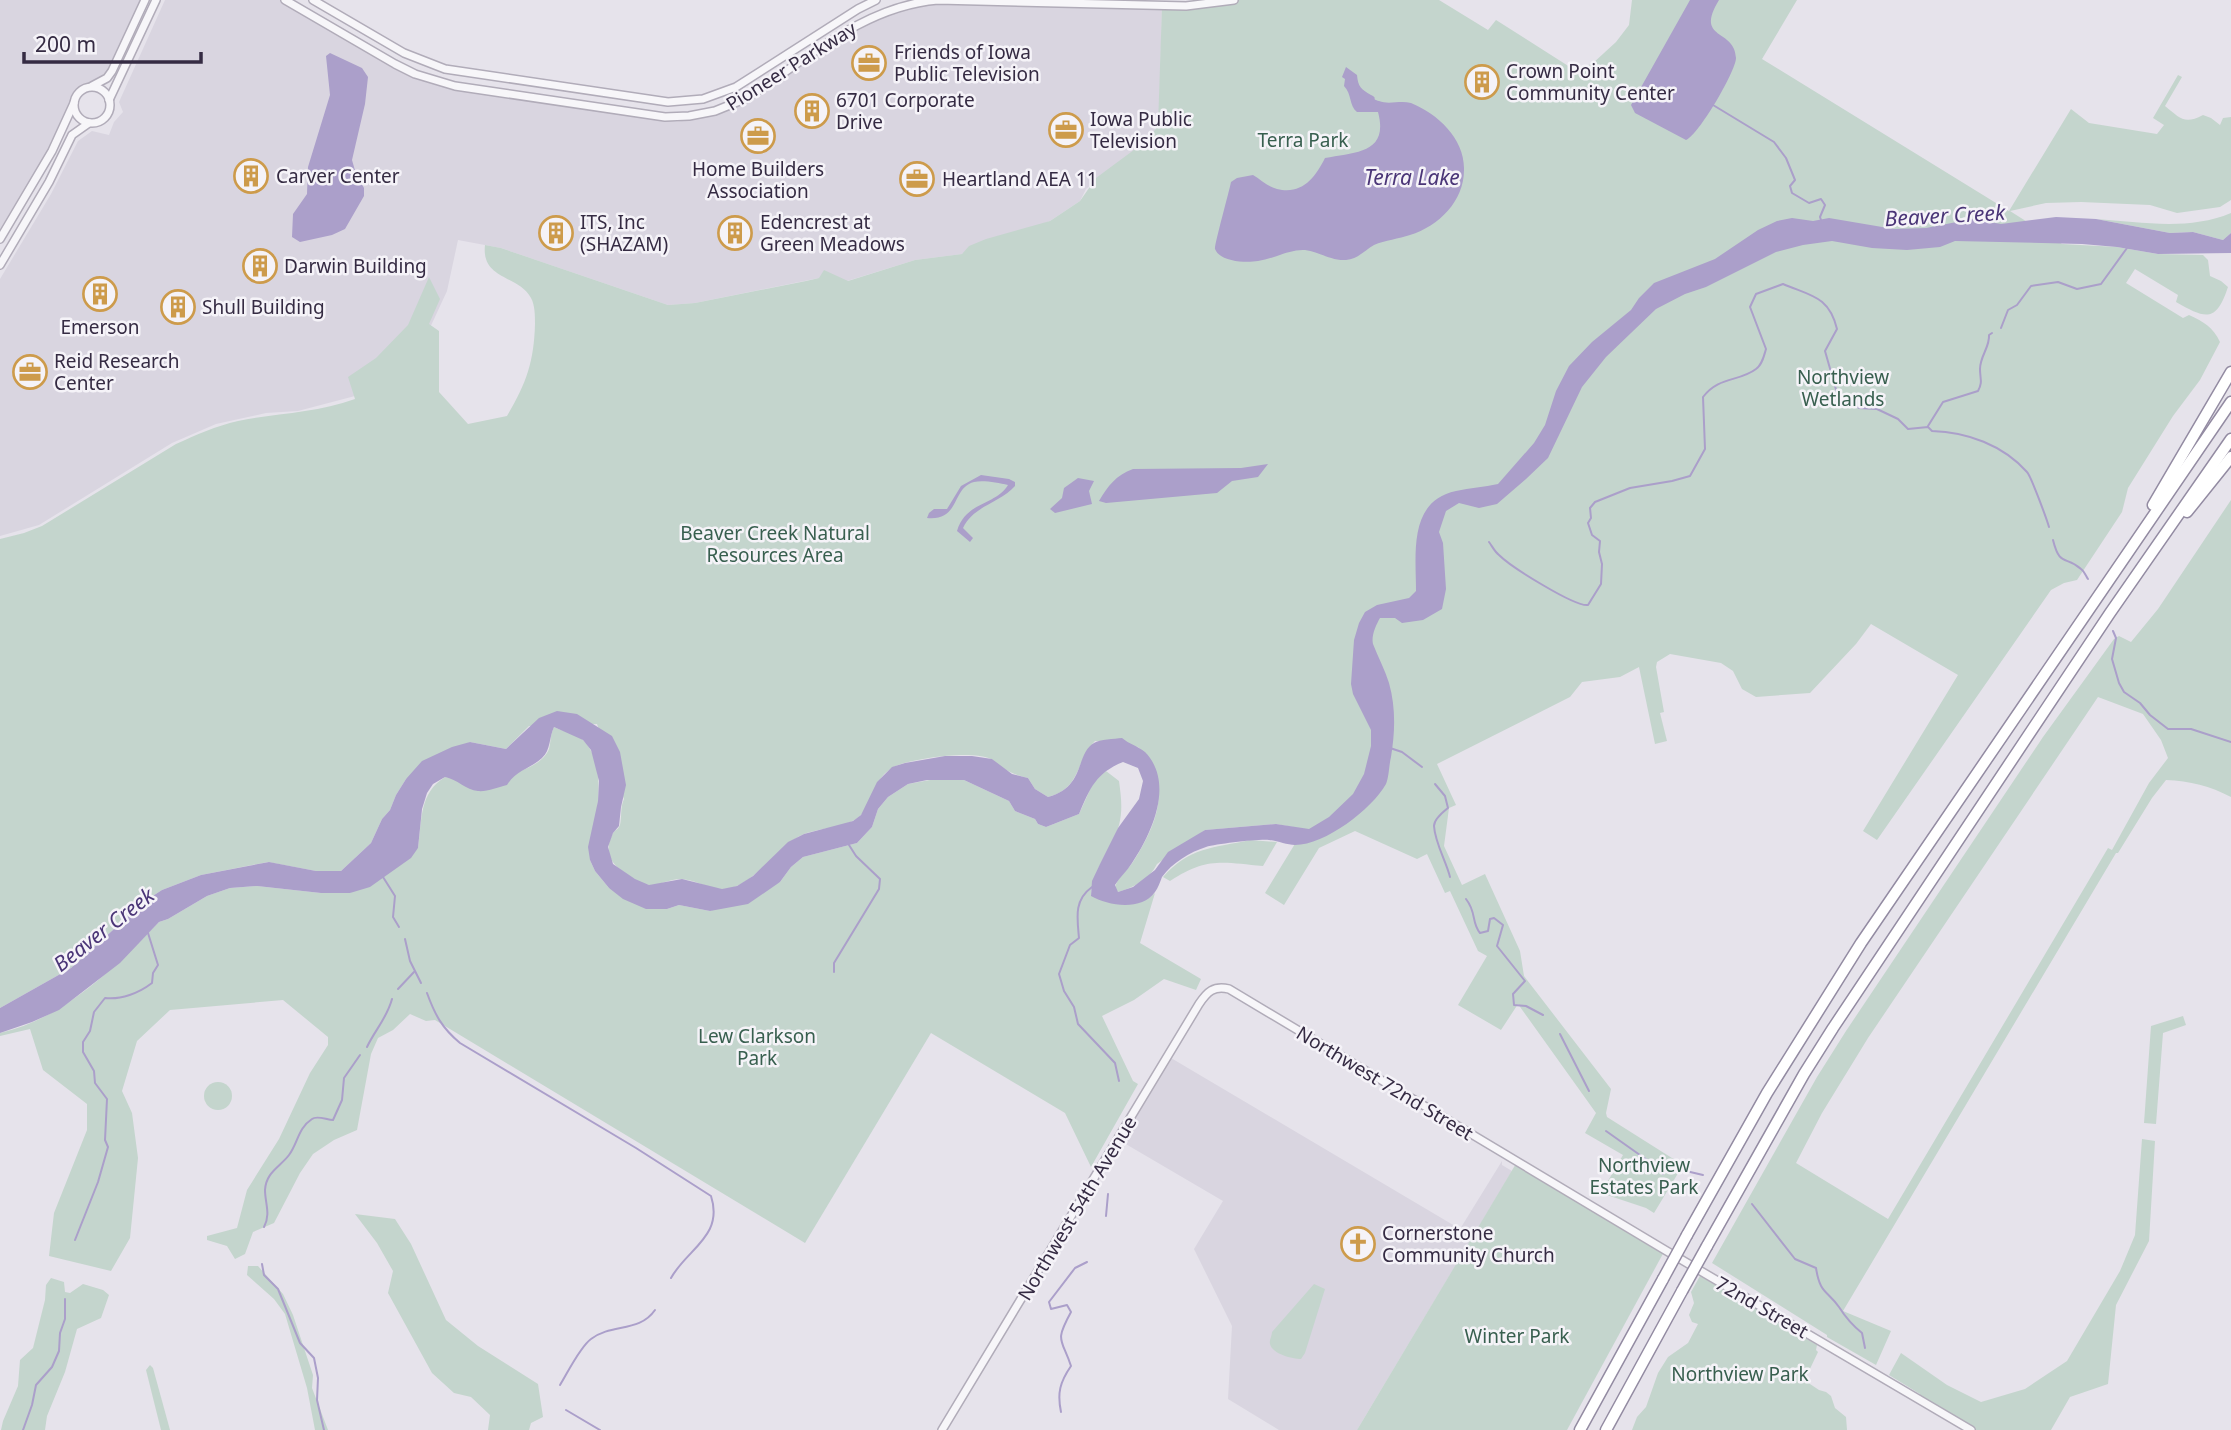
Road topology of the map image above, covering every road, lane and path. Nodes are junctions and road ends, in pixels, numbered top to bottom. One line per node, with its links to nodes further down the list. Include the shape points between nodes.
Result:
1 (145, 0): 7 (street, via 112,71)
2 (156, 0): 8 (street)
3 (285, 0): 6 (street, Pioneer Parkway, via 395,64 436,81 665,117 728,107 858,24 917,2 1186,6)
4 (313, 0): 5 (street, Pioneer Parkway, via 404,53 445,69 668,103 703,100 736,87)
5 (876, 0)
6 (1234, 0)
7 (87, 88): 8 (street, via 101,90); 9 (street)
8 (109, 100): 10 (street, via 103,119)
9 (74, 103): 10 (street, via 78,116); 11 (street, via 52,151)
10 (89, 123): 12 (street, via 72,135)
11 (0, 239)
12 (0, 265)
13 (2231, 372): 18 (highway)
14 (2231, 402): 18 (highway)
15 (2231, 439): 17 (highway)
16 (2231, 457): 17 (highway)
17 (2162, 537): 23 (highway, bridge, via 1825,1040)
18 (2101, 592): 22 (highway, bridge, via 1805,1029)
19 (1214, 988): 20 (street, Northwest 72nd Street, via 1229,989); 21 (street, Northwest 54th Avenue, via 1199,1003)
20 (1555, 1184): 24 (street, 72nd Street)
21 (942, 1430)
22 (1580, 1430)
23 (1606, 1430)
24 (1971, 1430)

